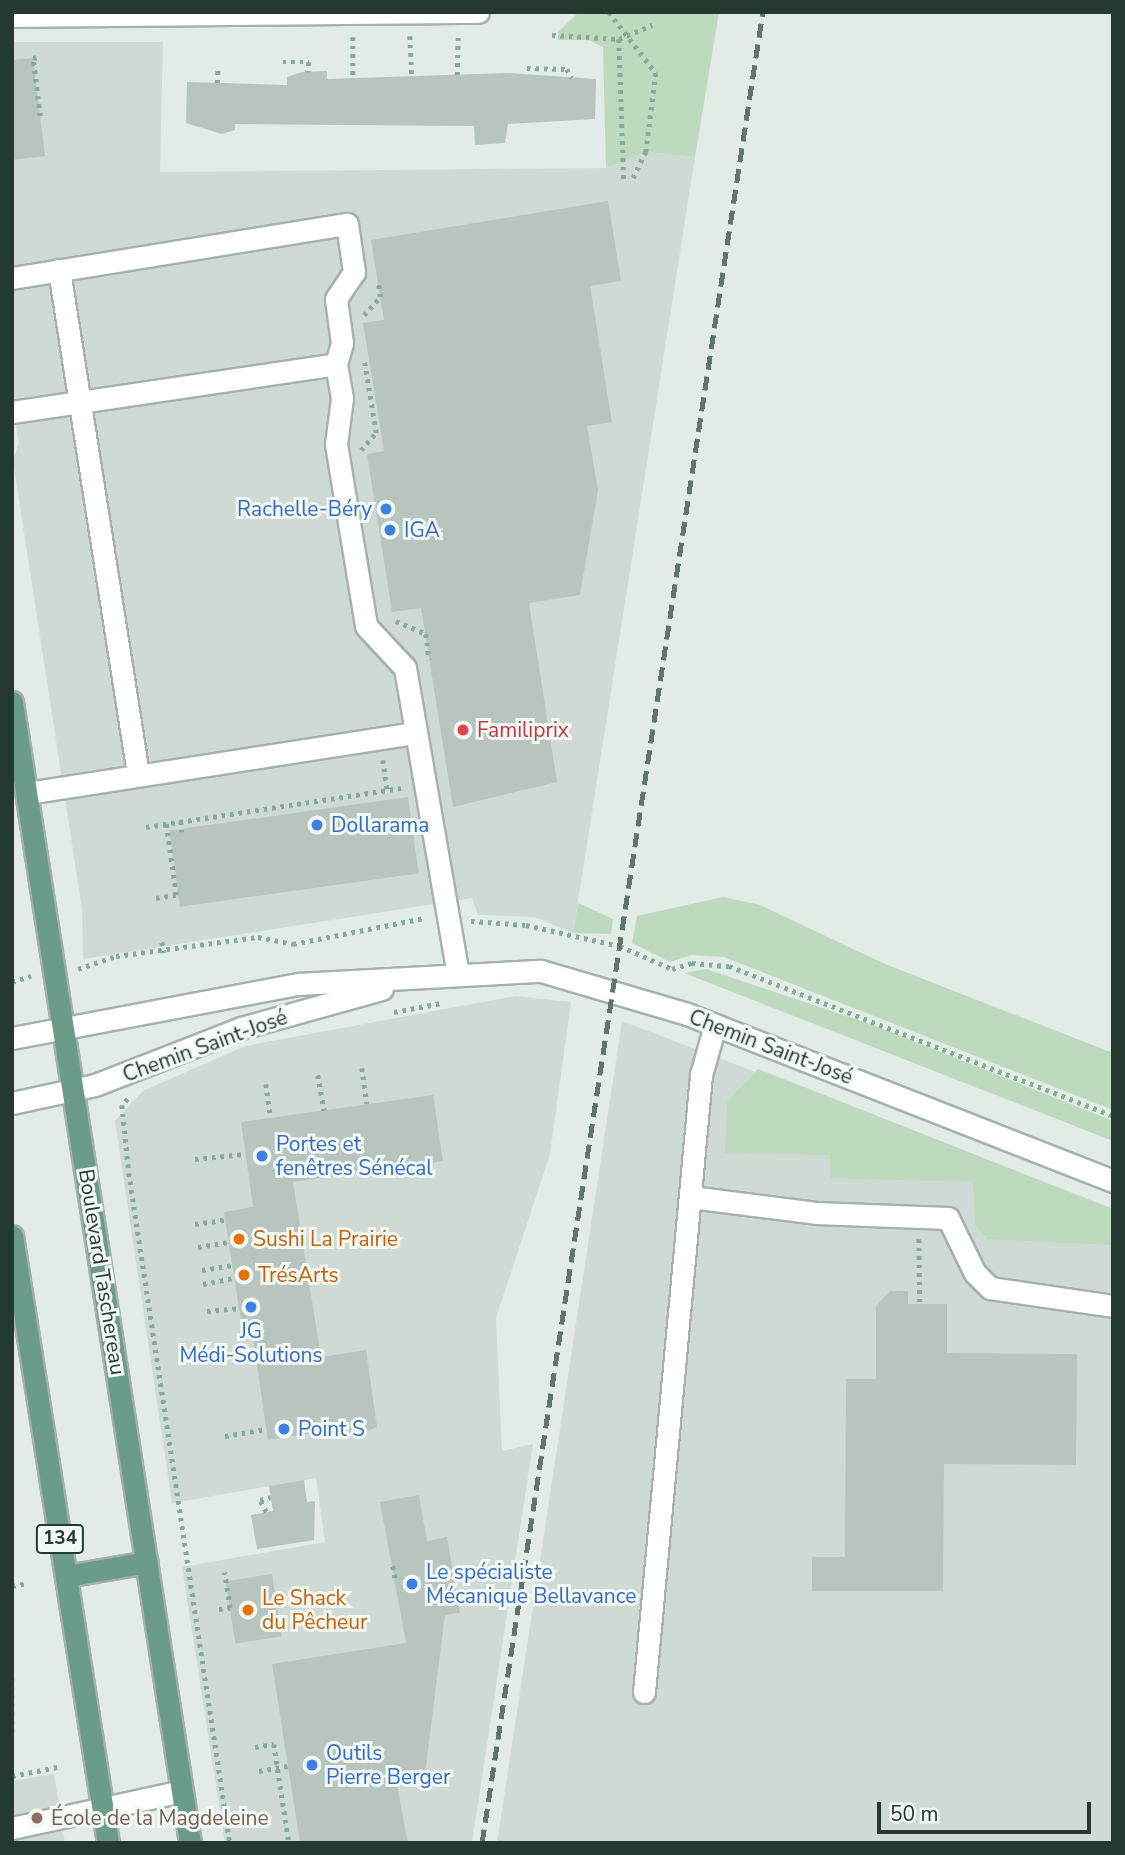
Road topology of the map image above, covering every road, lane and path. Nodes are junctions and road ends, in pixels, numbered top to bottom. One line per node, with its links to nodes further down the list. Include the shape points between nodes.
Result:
1 (478, 12): 3 (street)
2 (609, 12): 5 (path)
3 (12, 16)
4 (652, 25): 5 (path)
5 (628, 33): 10 (path); 22 (path, via 652,62 657,86 646,152)
6 (458, 35): 16 (path)
7 (552, 35): 10 (path)
8 (353, 36): 18 (path)
9 (410, 36): 17 (path)
10 (619, 39): 23 (path)
11 (41, 56): 21 (path, via 33,58)
12 (283, 62): 15 (path, via 309,62)
13 (218, 66): 20 (path)
14 (527, 68): 19 (path, via 567,69)
15 (308, 72)
16 (457, 75)
17 (412, 76)
18 (353, 78)
19 (572, 78)
20 (218, 83)
21 (40, 116)
22 (632, 181)
23 (624, 182)
24 (376, 269): 27 (path, via 380,297)
25 (59, 270): 26 (street); 29 (street, via 347,224 354,272 336,299 342,343); 30 (street)
26 (12, 278)
27 (358, 322)
28 (362, 347): 32 (path, via 376,433 360,451)
29 (336, 364): 30 (street); 36 (street, via 342,398 337,444 366,626 405,668)
30 (79, 403): 31 (street); 37 (street)
31 (12, 412)
32 (362, 462)
33 (386, 617): 34 (path, via 426,634)
34 (431, 670)
35 (12, 702): 39 (main road, Boulevard Taschereau)
36 (414, 733): 37 (street); 52 (street)
37 (138, 774): 39 (street)
38 (410, 787): 40 (path)
39 (27, 793): 59 (main road, Boulevard Taschereau)
40 (314, 802): 41 (path); 42 (path)
41 (315, 811)
42 (181, 821): 43 (path); 45 (path)
43 (166, 824): 44 (path); 46 (path, via 176,895)
44 (146, 827)
45 (182, 832)
46 (156, 898)
47 (429, 918): 50 (path, via 293,944 258,937)
48 (484, 922): 69 (path, via 526,925 620,946 672,970 692,963 729,966)
49 (162, 942): 50 (path)
50 (164, 953): 51 (path, via 116,956)
51 (89, 968)
52 (458, 974): 54 (street, Chemin Saint-José); 58 (street, Chemin Saint-José, via 559,974)
53 (35, 976): 55 (path)
54 (418, 979): 59 (street, Chemin Saint-José, via 298,984); 64 (street, Chemin Saint-José, via 258,1023)
55 (12, 982)
56 (448, 1002): 57 (path)
57 (380, 1014)
58 (715, 1025): 73 (street, Chemin Saint-José); 74 (street, via 703,1060)
59 (64, 1029): 60 (street, Chemin Saint-José); 64 (main road, Boulevard Taschereau)
60 (12, 1038)
61 (362, 1068): 66 (path)
62 (318, 1075): 68 (path)
63 (267, 1084): 70 (path)
64 (74, 1090): 65 (street, Chemin Saint-José); 93 (main road, Boulevard Taschereau)
65 (12, 1103)
66 (367, 1104)
67 (122, 1105): 115 (path)
68 (324, 1110)
69 (1113, 1116)
70 (271, 1118)
71 (245, 1154): 72 (path)
72 (195, 1159)
73 (1113, 1181)
74 (690, 1197): 75 (street); 102 (street)
75 (919, 1217): 85 (path); 86 (street, via 948,1218 975,1273 990,1288)
76 (225, 1220): 77 (path)
77 (195, 1224)
78 (12, 1236): 96 (main road, 134)
79 (228, 1242): 80 (path)
80 (198, 1247)
81 (232, 1265): 82 (path)
82 (201, 1270)
83 (234, 1278): 84 (path)
84 (204, 1284)
85 (920, 1304)
86 (1113, 1306)
87 (239, 1308): 88 (path)
88 (207, 1311)
89 (266, 1429): 90 (path)
90 (225, 1436)
91 (271, 1497): 92 (path, via 260,1500)
92 (266, 1512)
93 (147, 1562): 96 (main road); 110 (main road, Boulevard Taschereau)
94 (393, 1566): 98 (path)
95 (224, 1572): 100 (path, via 230,1608)
96 (66, 1576): 111 (main road, 134)
97 (28, 1583): 99 (path)
98 (396, 1583)
99 (12, 1586)
100 (219, 1609)
101 (12, 1678): 103 (path)
102 (644, 1692)
103 (12, 1735)
104 (255, 1747): 107 (path, via 274,1744)
105 (288, 1766): 107 (path)
106 (57, 1767): 109 (path)
107 (278, 1768): 108 (path); 116 (path)
108 (259, 1771)
109 (12, 1776)
110 (182, 1791): 111 (street); 114 (main road, Boulevard Taschereau)
111 (103, 1805): 112 (street); 113 (main road, 134)
112 (12, 1828)
113 (108, 1843)
114 (190, 1843)
115 (230, 1843)
116 (289, 1843)

